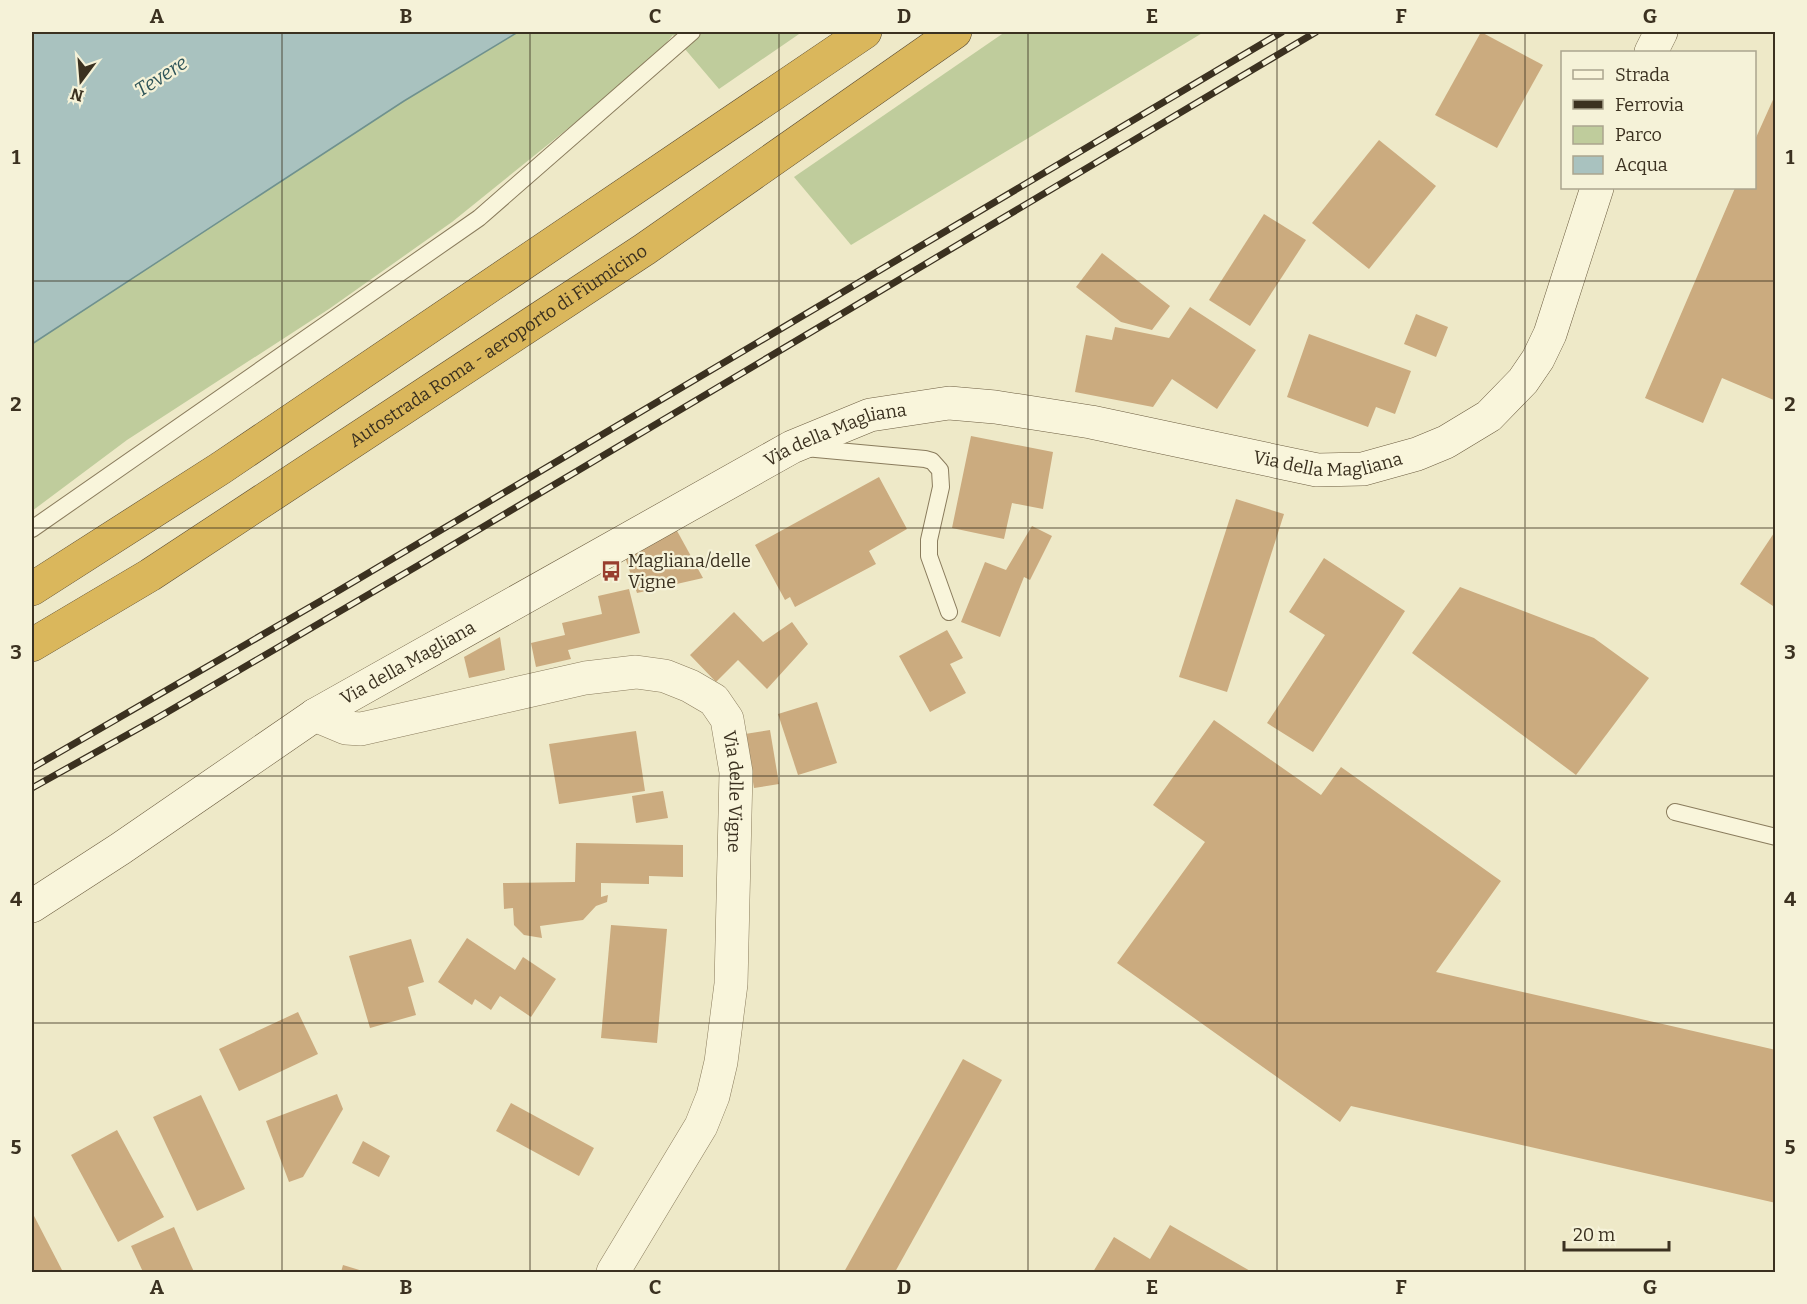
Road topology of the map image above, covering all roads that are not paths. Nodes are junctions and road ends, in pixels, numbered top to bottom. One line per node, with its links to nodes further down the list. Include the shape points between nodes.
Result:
1 (692, 32): 8 (lane, via 479,218)
2 (866, 32): 9 (highway, via 230,461)
3 (955, 32): 11 (highway, Autostrada Roma - aeroporto di Fiumicino, via 645,249 150,574)
4 (1661, 32): 5 (main road)
5 (1652, 51)
6 (1597, 189): 7 (main road, Via della Magliana, via 1550,334 1523,381 1489,416 1417,454 1363,469 1317,470 1091,422 949,403 870,415)
7 (792, 447): 10 (lane, via 932,461 940,470 941,487 928,556); 12 (main road, Via della Magliana)
8 (32, 529)
9 (32, 589)
10 (949, 612)
11 (32, 645)
12 (315, 715): 15 (main road, Via della Magliana); 16 (main road, Via delle Vigne, via 346,728 361,729 585,678 636,672 684,683 702,692 722,710 732,735 736,772 731,984 721,1062 701,1126)
13 (1675, 812): 14 (lane)
14 (1776, 837)
15 (32, 906)
16 (613, 1272)

